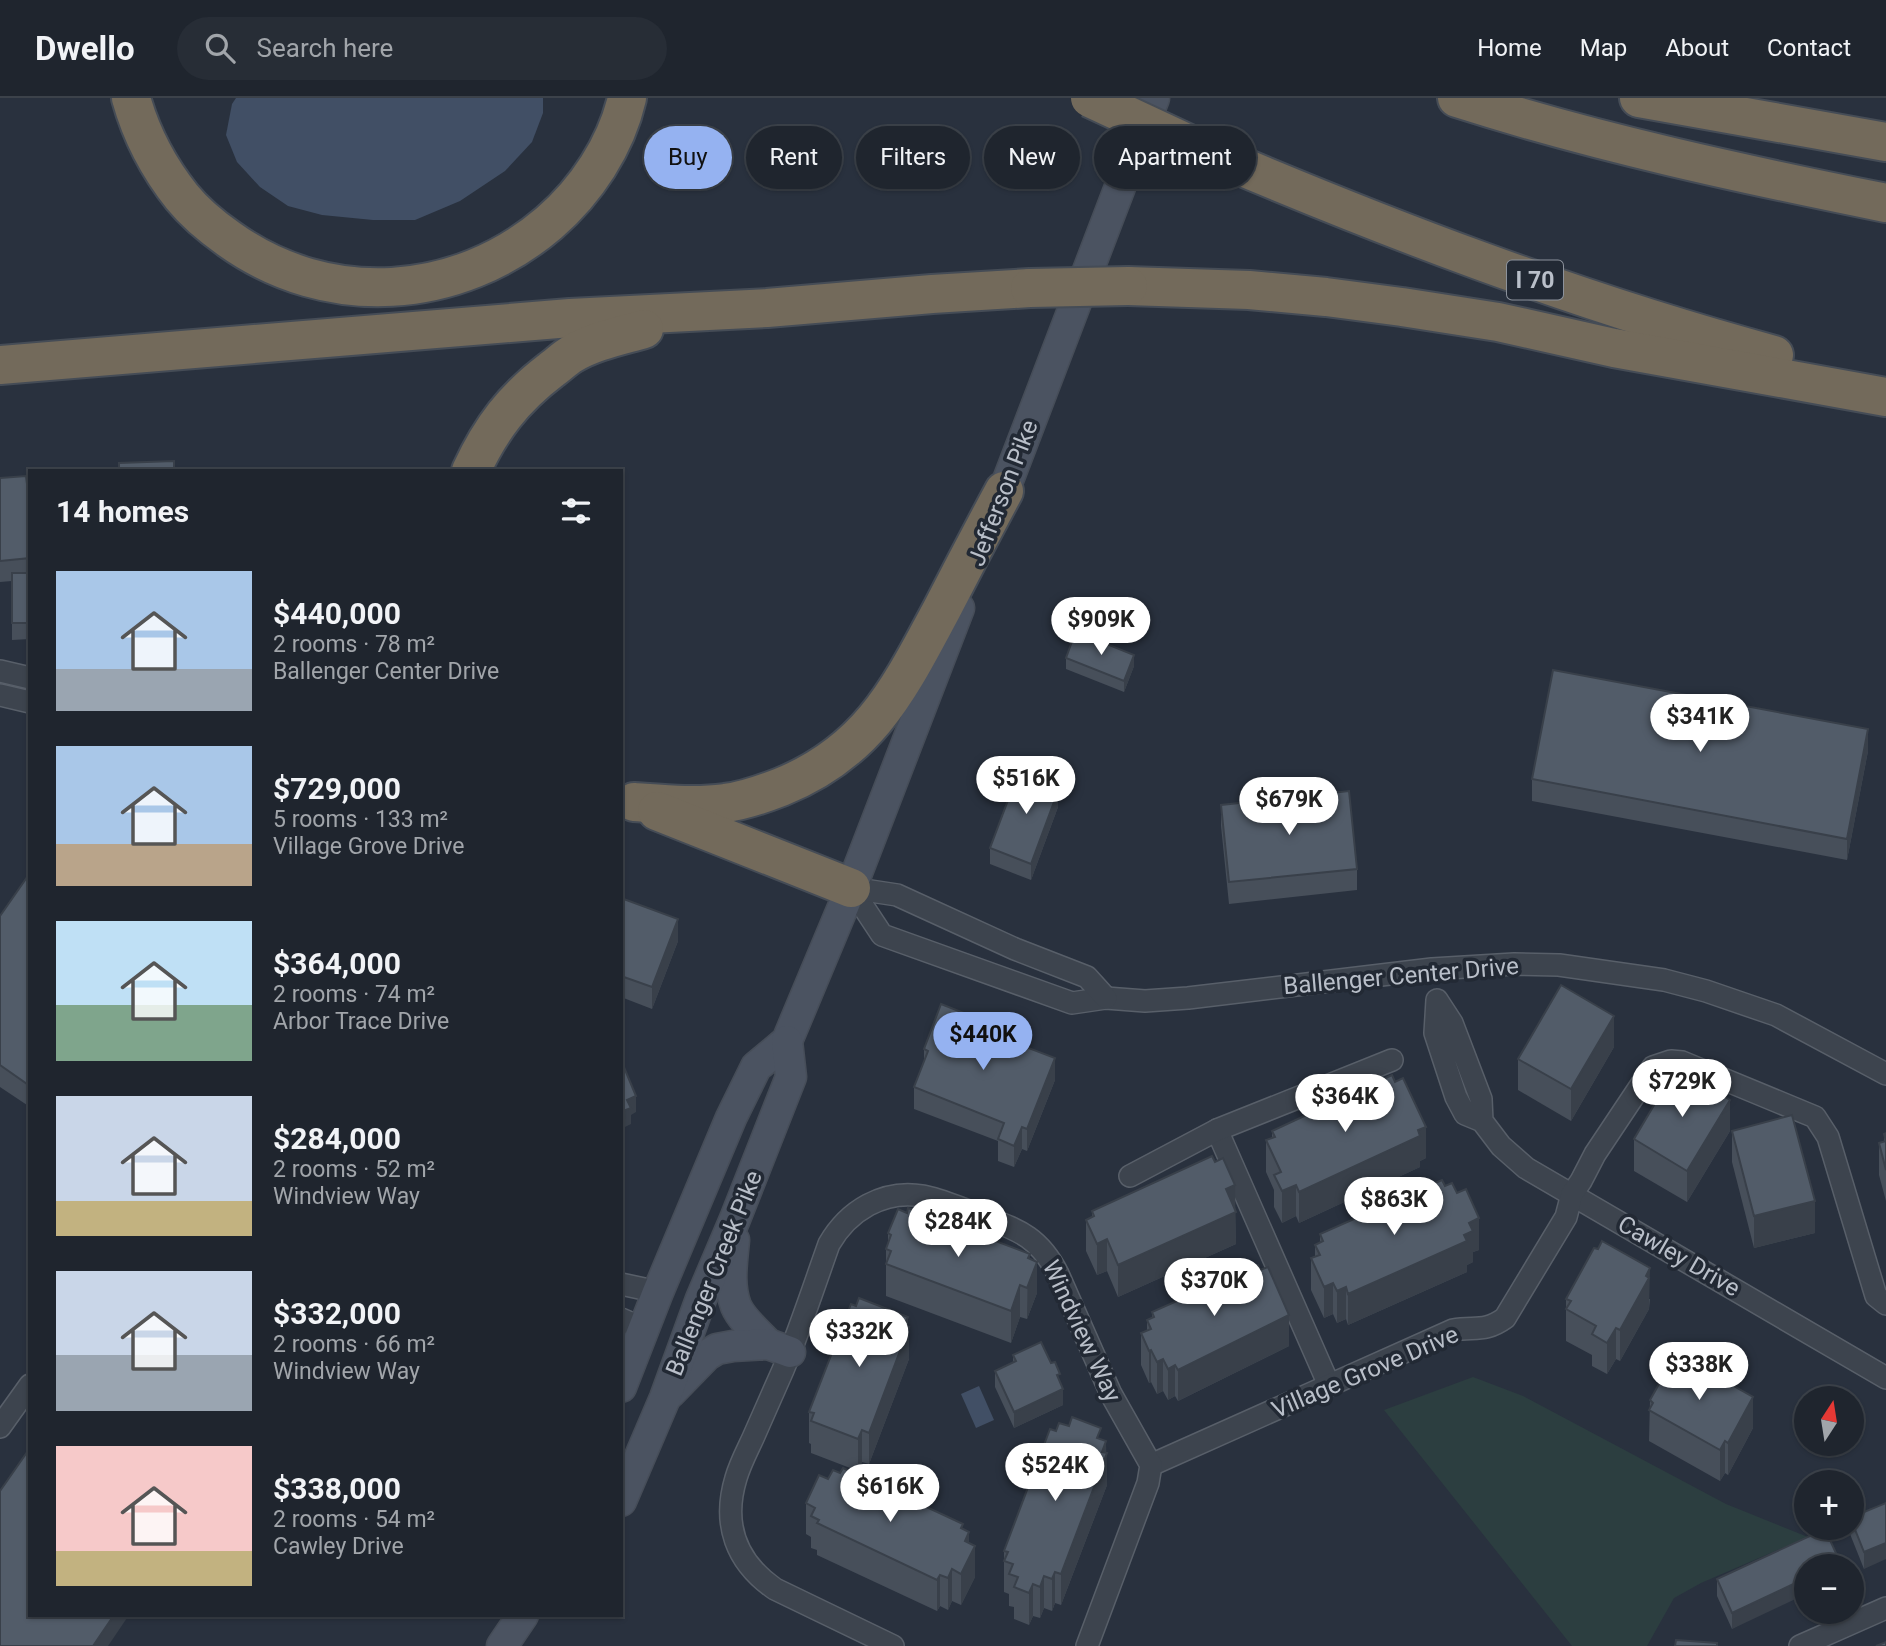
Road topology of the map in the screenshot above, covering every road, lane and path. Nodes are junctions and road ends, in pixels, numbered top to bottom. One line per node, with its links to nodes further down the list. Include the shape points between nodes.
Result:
1 (131, 98): 2 (highway, via 158,163 183,198 213,228 248,253 286,271 327,283 370,288 454,277 494,261 530,239 590,179 611,142)
2 (627, 98)
3 (1090, 98): 13 (highway, I 70, bridge, via 1317,199 1444,248 1588,299)
4 (1154, 98): 16 (main road, Jefferson Pike)
5 (1457, 98): 9 (highway, via 1637,150)
6 (1529, 98): 9 (highway)
7 (1639, 98): 8 (highway)
8 (1886, 142)
9 (1745, 174): 10 (highway)
10 (1886, 203)
11 (767, 308): 12 (highway, via 570,318); 14 (highway, bridge, via 1030,288 1249,290 1498,322 1614,348); 15 (highway, via 653,327 609,338 573,354 508,408)
12 (0, 365)
13 (1886, 385)
14 (1886, 397)
15 (472, 469)
16 (1004, 491): 21 (highway, via 906,677 856,741 827,764 763,795 684,805); 22 (main road, Jefferson Pike)
17 (0, 671): 18 (street)
18 (28, 678)
19 (0, 695): 20 (street)
20 (28, 702)
21 (628, 799): 22 (highway)
22 (850, 888): 24 (street, via 897,895 1087,977); 24 (street, Ballenger Center Drive, via 882,935 1072,1003); 25 (main road, Ballenger Creek Pike)
23 (1432, 969): 24 (street, Ballenger Center Drive, via 1188,998); 27 (street, Ballenger Center Drive, via 1559,965 1664,980 1776,1015); 30 (street, Cawley Drive, via 1437,1000 1452,1023 1481,1099 1482,1121 1526,1168)
24 (1106, 998)
25 (787, 1041): 31 (main road, Ballenger Creek Pike, via 791,1077); 33 (main road, Ballenger Creek Pike, via 755,1067)
26 (1392, 1060): 28 (street)
27 (1886, 1074)
28 (1217, 1130): 29 (street); 39 (street)
29 (1130, 1176)
30 (1572, 1194): 34 (street, Village Grove Drive, via 1653,1068 1682,1062 1815,1117 1828,1137 1876,1296); 38 (street, Cawley Drive); 39 (street, Village Grove Drive, via 1566,1217 1504,1318 1483,1329 1453,1330)
31 (735, 1219): 36 (main road, via 731,1278 737,1307 748,1323); 41 (main road, Ballenger Creek Pike)
32 (623, 1284): 33 (street)
33 (658, 1292): 35 (main road, Ballenger Creek Pike)
34 (1886, 1304)
35 (633, 1324): 37 (main road, Ballenger Creek Pike)
36 (779, 1348): 41 (main road, via 717,1349); 43 (street, Windview Way, via 840,1227 863,1207 882,1199 902,1195 932,1198 1013,1228 1041,1247 1058,1274 1111,1394); 48 (street, Windview Way, via 737,1476 732,1503 738,1550 754,1572 775,1589)
37 (623, 1376)
38 (1886, 1378)
39 (1329, 1385): 43 (street, Village Grove Drive)
40 (28, 1388): 42 (street)
41 (665, 1398): 44 (main road, Ballenger Creek Pike)
42 (0, 1427)
43 (1152, 1465): 49 (street)
44 (623, 1497)
45 (1886, 1608): 50 (street)
46 (522, 1617): 47 (main road)
47 (502, 1646)
48 (893, 1646)
49 (1087, 1646)
50 (1800, 1646)

